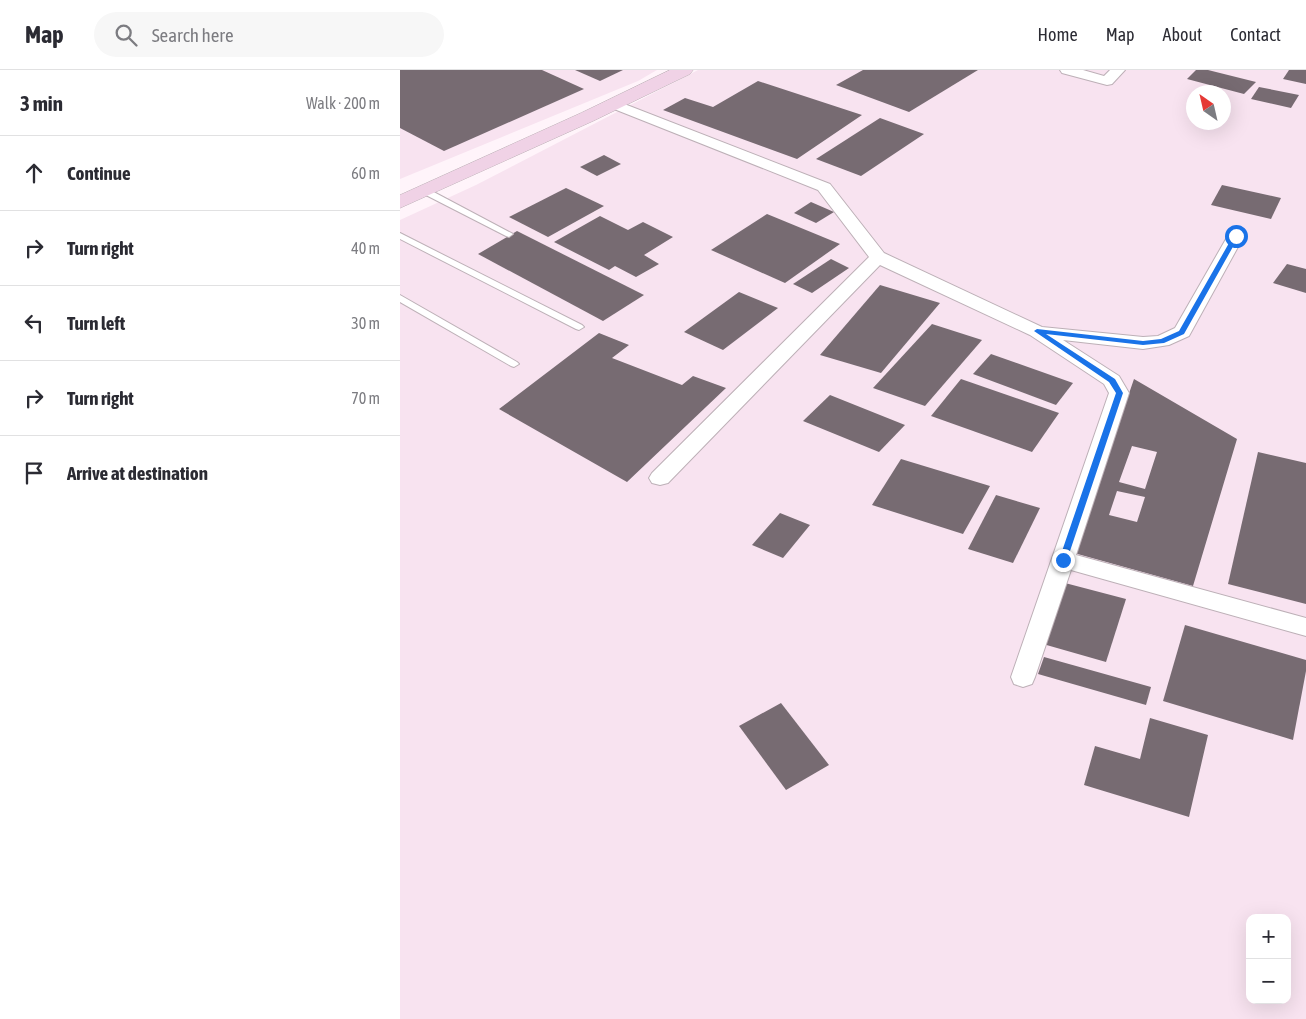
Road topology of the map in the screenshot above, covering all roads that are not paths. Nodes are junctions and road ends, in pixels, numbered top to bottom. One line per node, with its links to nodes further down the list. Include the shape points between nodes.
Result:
1 (684, 70): 4 (street)
2 (1067, 70): 3 (street, via 1107,81)
3 (1118, 70)
4 (614, 104): 5 (street); 10 (street, via 824,187)
5 (425, 192): 6 (street); 7 (lane)
6 (400, 202)
7 (509, 234)
8 (400, 236): 12 (lane)
9 (1236, 236): 13 (street, via 1182,332 1162,341 1143,343)
10 (878, 257): 13 (street); 15 (street)
11 (400, 298): 14 (lane)
12 (579, 327)
13 (1037, 331): 16 (street, via 1112,380 1119,393)
14 (514, 364)
15 (660, 478)
16 (1063, 560): 17 (street); 18 (street)
17 (1306, 627)
18 (1023, 677)

